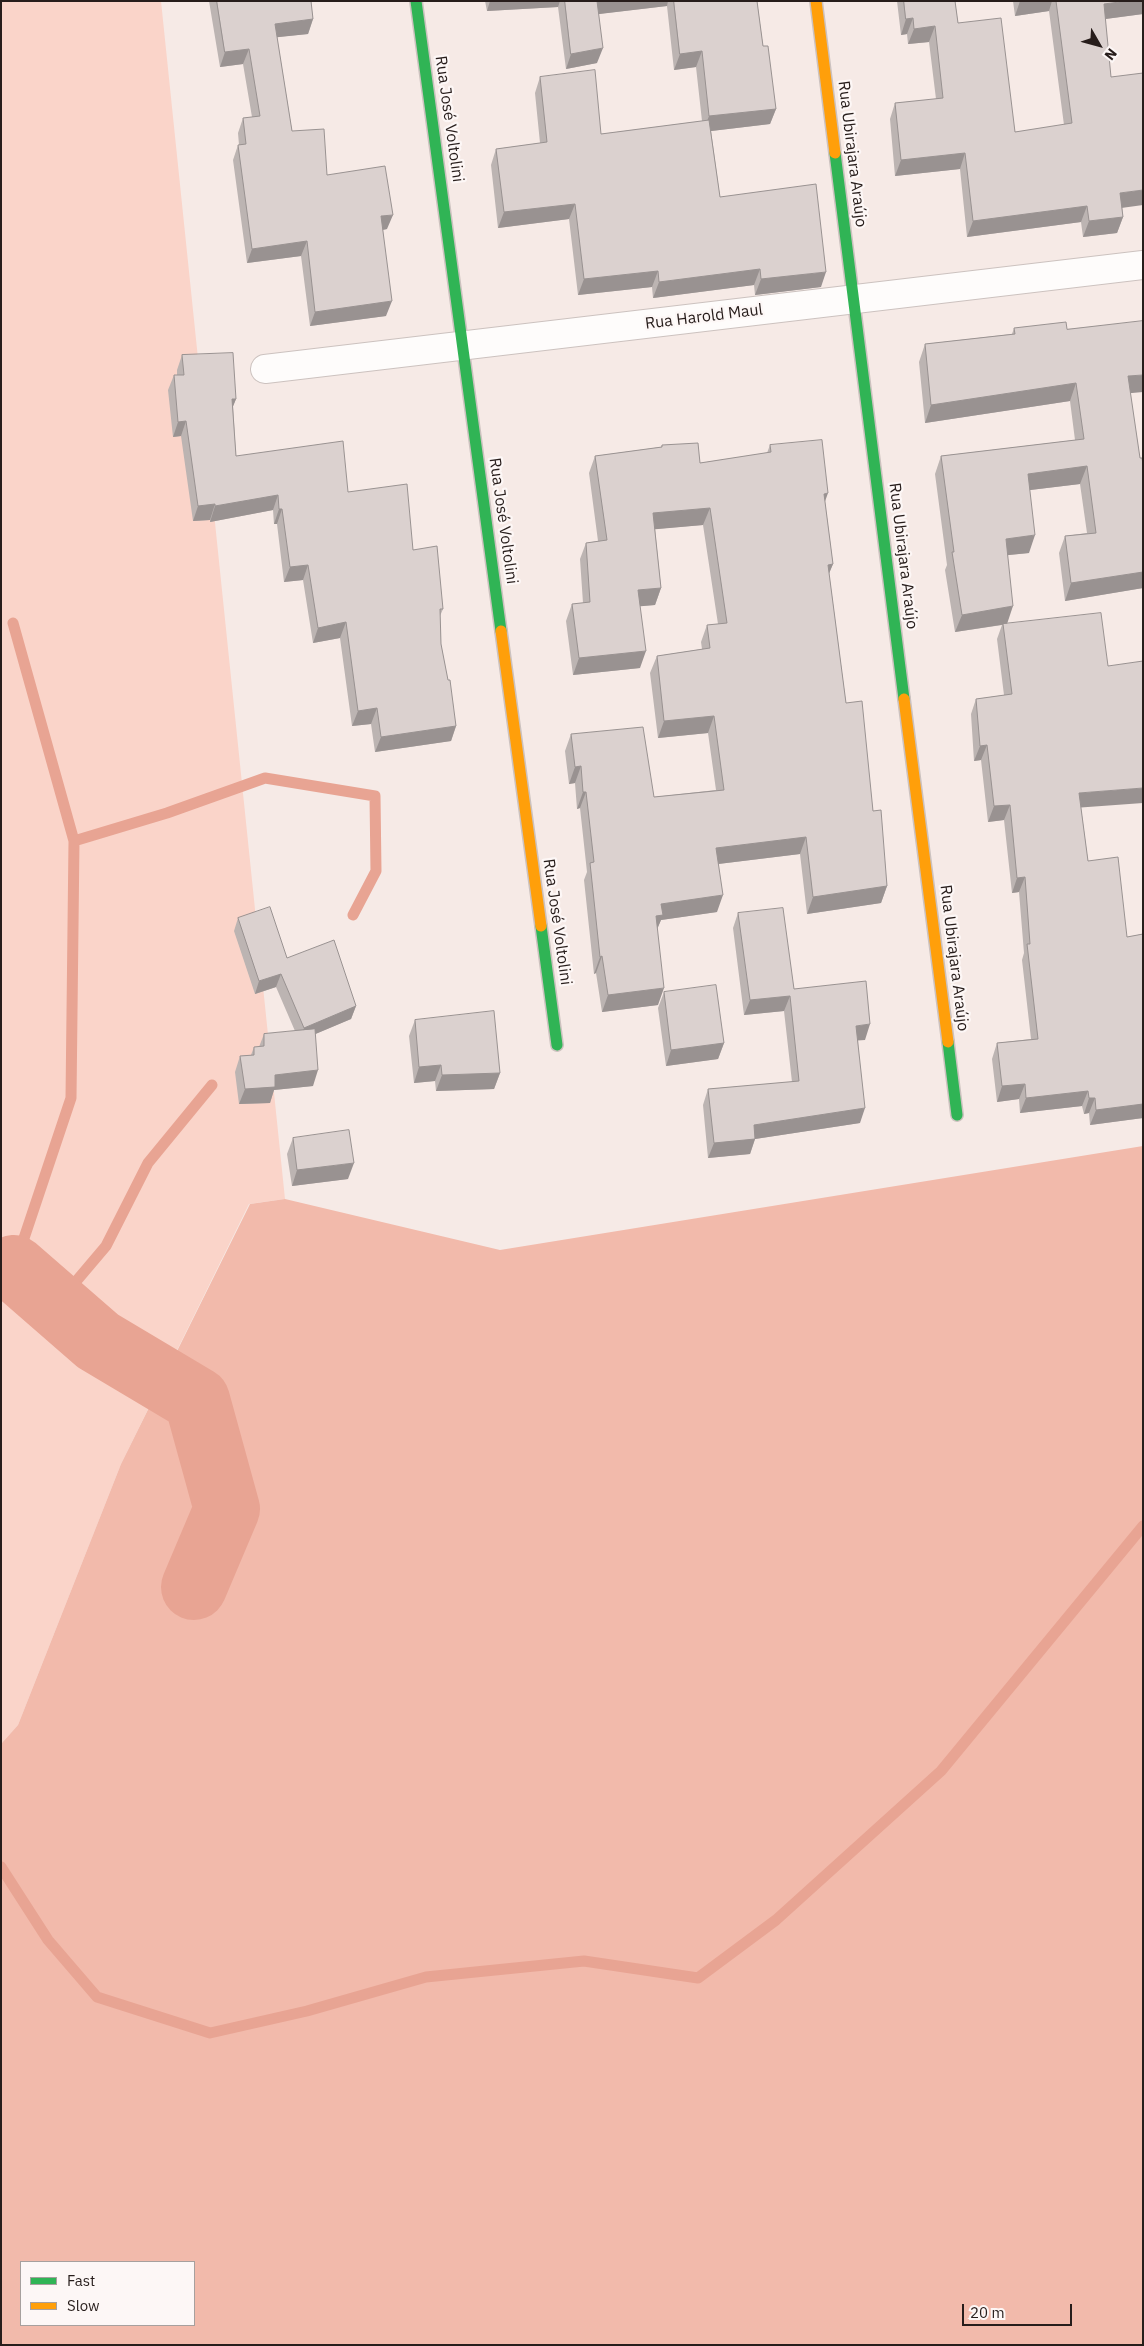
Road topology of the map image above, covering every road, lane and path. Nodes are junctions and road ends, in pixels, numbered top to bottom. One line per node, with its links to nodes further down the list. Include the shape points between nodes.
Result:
1 (416, 1): 5 (street, Rua José Voltolini)
2 (816, 1): 4 (street, Rua Ubirajara Araújo)
3 (1143, 265): 4 (street, Rua Harold Maul)
4 (854, 300): 5 (street, Rua Harold Maul); 8 (street, Rua Ubirajara Araújo)
5 (463, 346): 6 (street, Rua Harold Maul); 7 (street, Rua José Voltolini)
6 (265, 369)
7 (557, 1044)
8 (957, 1115)

